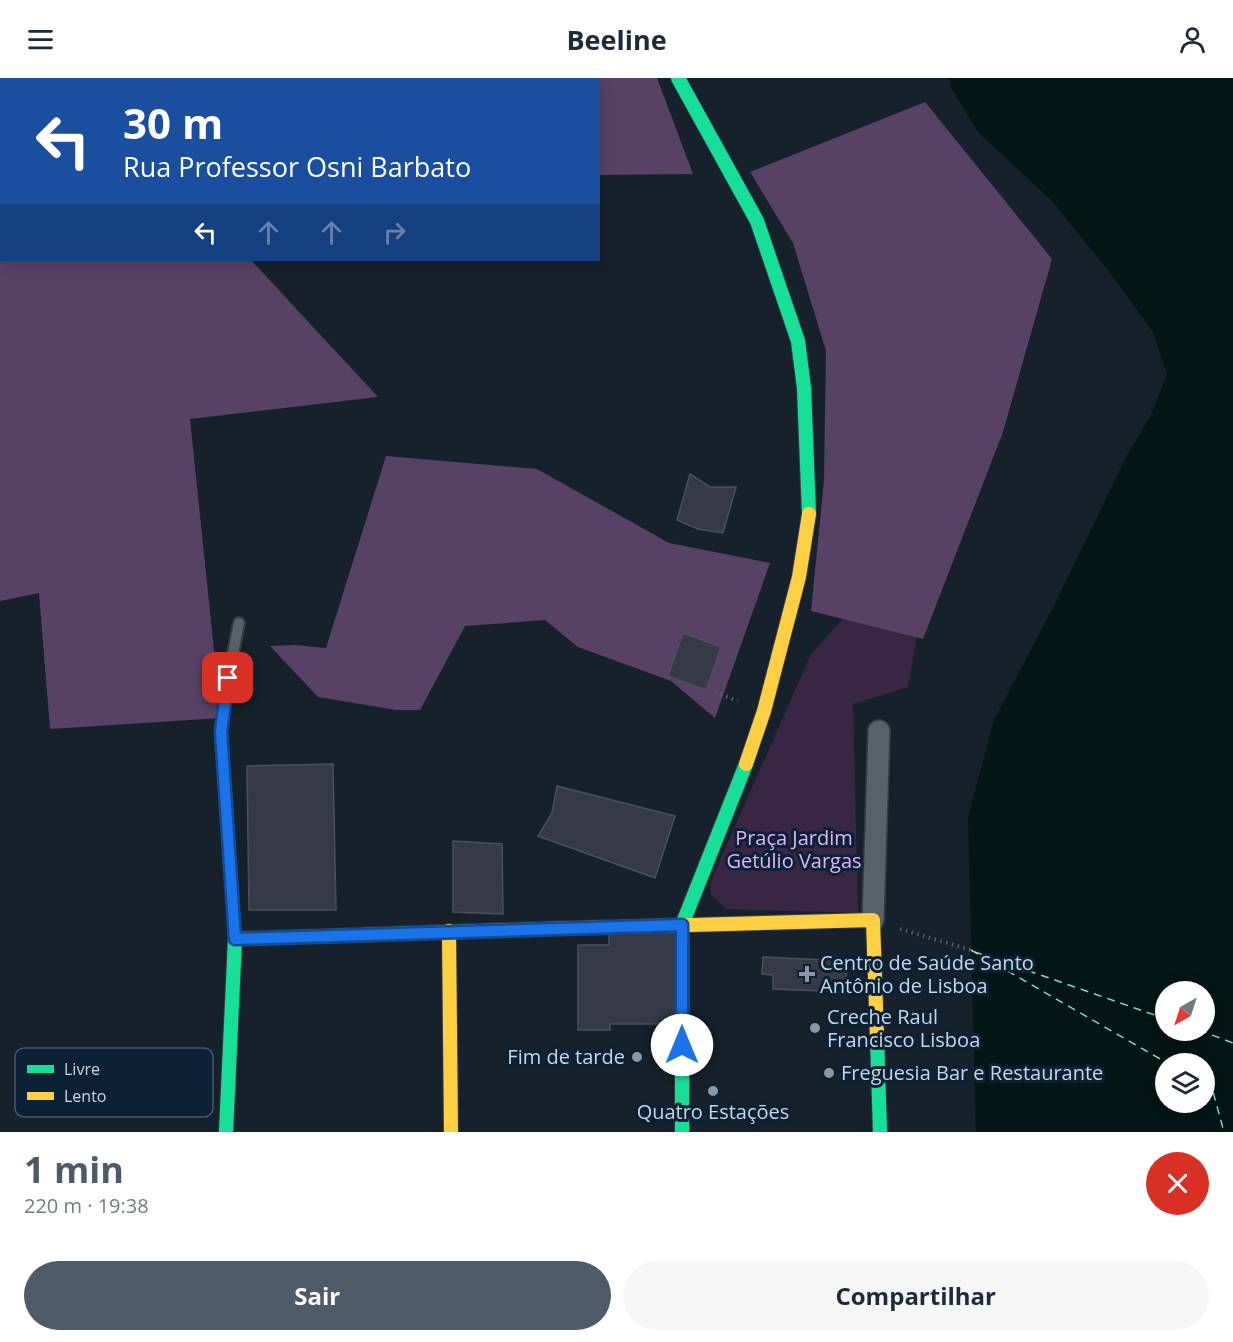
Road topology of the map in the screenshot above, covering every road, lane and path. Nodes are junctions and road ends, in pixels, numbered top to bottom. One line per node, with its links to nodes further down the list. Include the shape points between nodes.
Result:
1 (678, 78): 5 (main road, via 757,221 798,341 809,511 799,577 764,711)
2 (239, 624): 7 (lane, via 221,732)
3 (879, 731): 4 (street)
4 (873, 920): 5 (main road); 8 (path); 12 (main road)
5 (682, 925): 6 (main road); 11 (main road)
6 (449, 931): 7 (main road); 10 (main road)
7 (235, 939): 9 (main road)
8 (971, 950)
9 (226, 1132)
10 (451, 1132)
11 (682, 1132)
12 (880, 1132)

